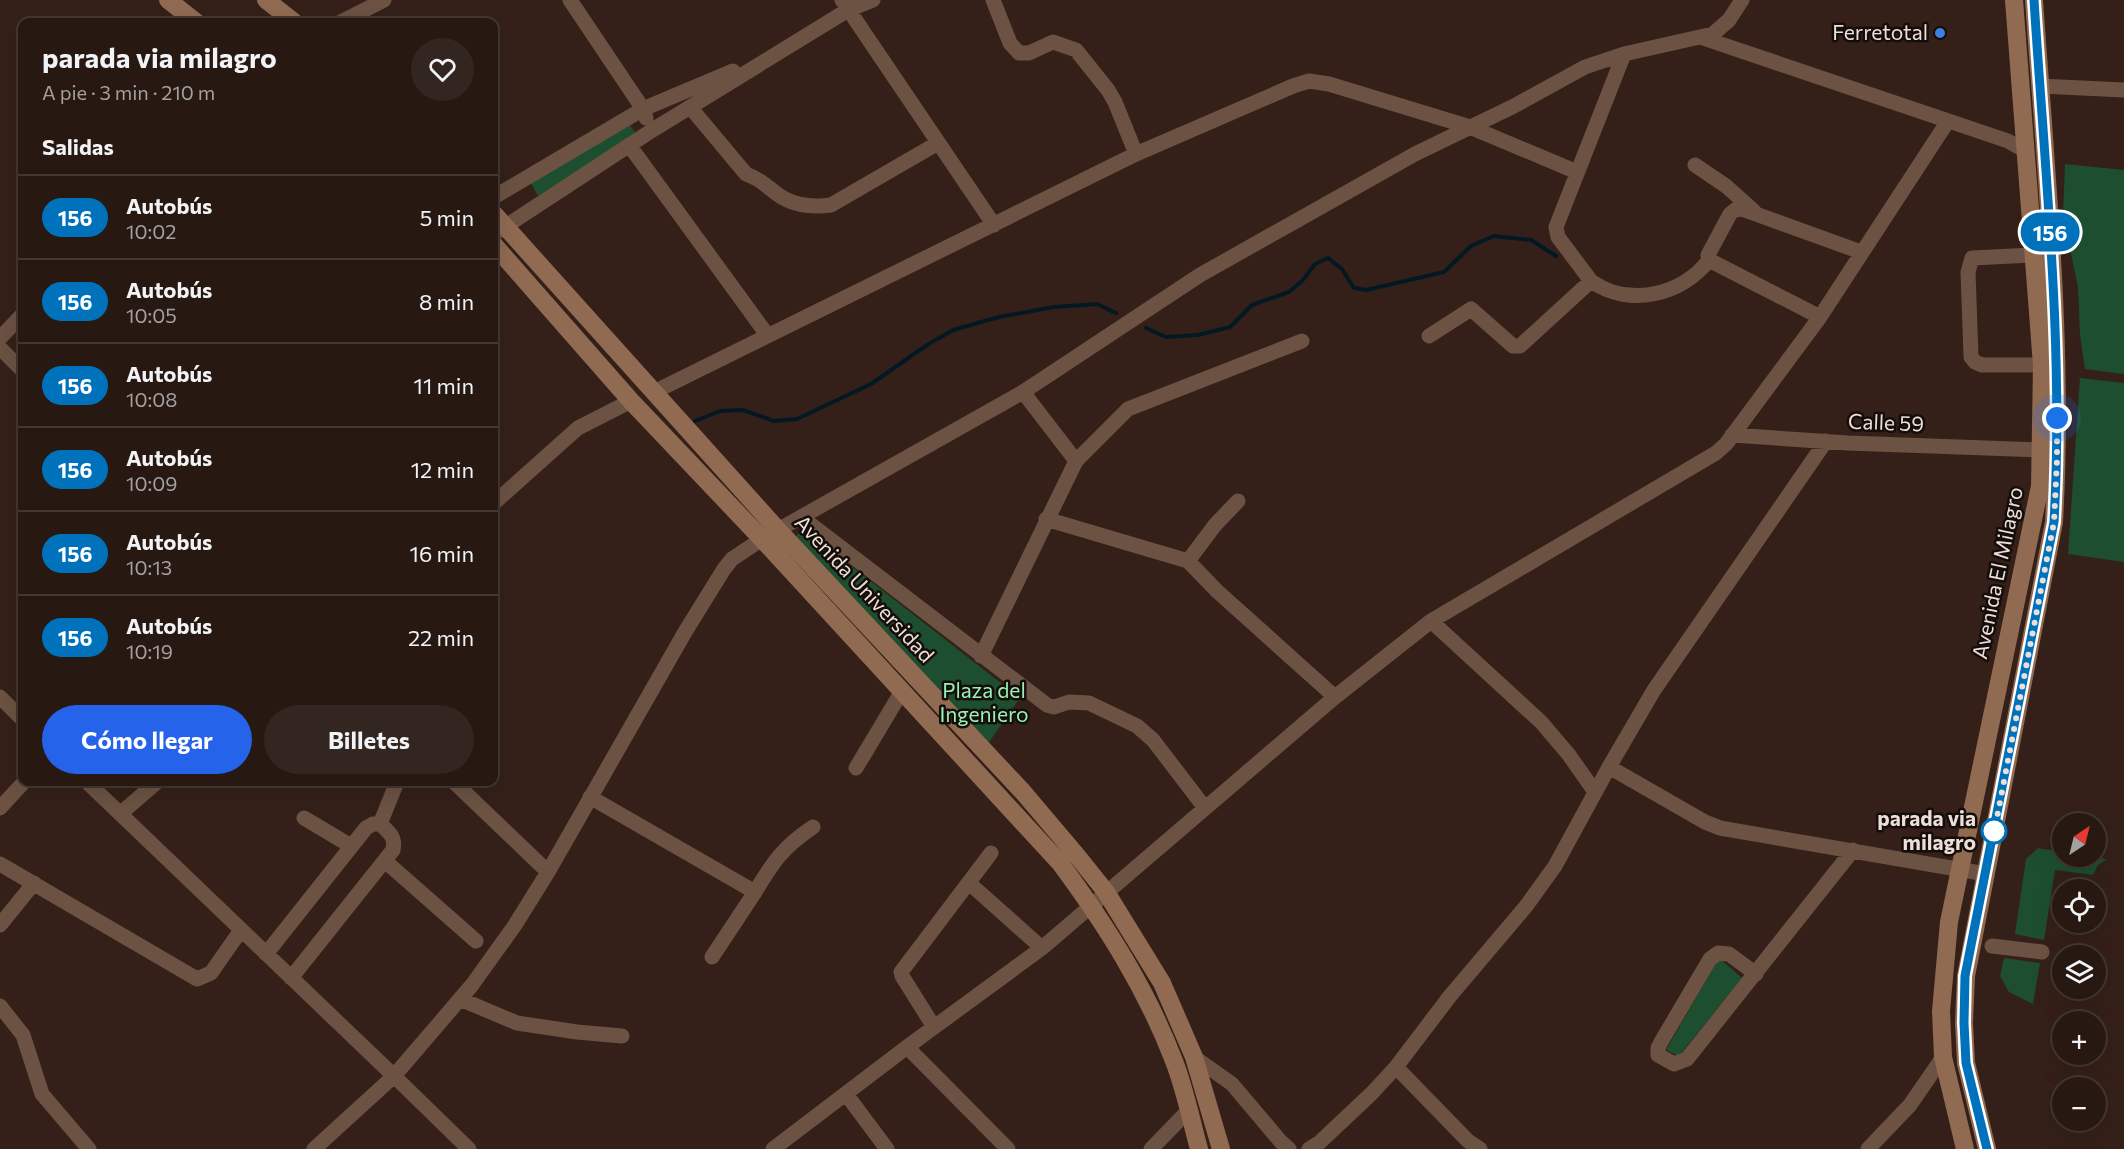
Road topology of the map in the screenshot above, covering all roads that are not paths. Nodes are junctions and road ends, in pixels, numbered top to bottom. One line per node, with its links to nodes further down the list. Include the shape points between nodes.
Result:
1 (168, 0): 11 (street)
2 (266, 0): 12 (street)
3 (384, 0): 13 (street)
4 (570, 0): 20 (street)
5 (873, 0): 10 (street)
6 (993, 0): 27 (street, via 1010,43 1019,53 1029,54 1053,42 1076,50 1115,102)
7 (1742, 0): 14 (street, via 1729,20 1713,34)
8 (2014, 0): 26 (street, Avenida El Milagro)
9 (2034, 0): 17 (street, Avenida El Milagro)
10 (845, 5): 15 (street); 24 (street)
11 (191, 18)
12 (289, 18)
13 (349, 18)
14 (1700, 37): 16 (street); 21 (street)
15 (779, 51): 19 (street); 20 (street)
16 (1624, 54): 22 (street, via 1585,67); 29 (street)
17 (2040, 86): 18 (street); 90 (street, Avenida El Milagro, via 2057,335 2054,522)
18 (2124, 90)
19 (690, 106): 23 (street); 24 (street, via 746,174 786,200 815,207 831,205)
20 (643, 109): 23 (street); 30 (street)
21 (1948, 121): 26 (street); 36 (street)
22 (1470, 127): 27 (street, via 1309,81); 29 (street); 49 (street, via 1200,274)
23 (651, 131): 25 (street)
24 (938, 143): 33 (street)
25 (629, 145): 32 (street); 42 (street)
26 (2024, 150): 37 (street, Avenida El Milagro)
27 (1136, 154): 33 (street)
28 (1695, 165): 31 (street)
29 (1577, 172): 39 (street, via 1556,233)
30 (498, 195)
31 (1759, 215): 36 (street); 38 (street, via 1742,209 1730,214)
32 (498, 224)
33 (994, 225): 42 (street)
34 (498, 226): 50 (street, Avenida Universidad)
35 (498, 250): 51 (street, Avenida Universidad)
36 (1861, 252): 40 (street)
37 (2033, 255): 47 (street, Avenida El Milagro); 47 (street, via 1972,258 1969,262 1971,357 1982,365)
38 (1709, 260): 39 (street, via 1688,280 1662,294 1630,296 1602,289); 40 (street)
39 (1592, 281): 43 (street, via 1517,347 1471,309)
40 (1820, 317): 52 (street)
41 (18, 319): 44 (street)
42 (768, 336): 50 (street)
43 (1429, 336)
44 (0, 338)
45 (1302, 341): 55 (street, via 1128,409)
46 (0, 348): 48 (street)
47 (2042, 365): 54 (street, Avenida El Milagro)
48 (18, 366)
49 (1023, 392): 55 (street); 58 (street)
50 (654, 393): 60 (street, Avenida Universidad)
51 (631, 401): 56 (street, via 578,428); 60 (street, Avenida Universidad)
52 (1732, 435): 53 (street, Calle 59); 62 (street, via 1716,453)
53 (1826, 441): 54 (street, Calle 59); 68 (street, via 1654,690)
54 (2039, 450): 88 (street, Avenida El Milagro, via 2040,486)
55 (1076, 461): 59 (street)
56 (498, 499)
57 (1238, 501): 61 (street)
58 (801, 517): 60 (street); 63 (street)
59 (1046, 519): 61 (street); 63 (street)
60 (770, 534): 64 (street, Avenida Universidad); 76 (street, via 732,559 724,569); 94 (street, Avenida Universidad, via 1023,792)
61 (1188, 561): 66 (street)
62 (1431, 621): 66 (street); 75 (street, via 1541,722)
63 (981, 656): 78 (street, via 1047,705 1089,703 1137,726 1153,740)
64 (902, 691): 69 (street); 95 (street, Avenida Universidad, via 1060,863)
65 (0, 697): 67 (street)
66 (1335, 697): 78 (street)
67 (18, 715)
68 (1609, 767): 75 (street); 84 (street, via 1720,828)
69 (856, 768)
70 (20, 786): 77 (street)
71 (91, 786): 79 (street)
72 (152, 786): 79 (street)
73 (395, 786): 81 (street)
74 (458, 786): 89 (street)
75 (1595, 792): 113 (street, via 1555,866 1527,905)
76 (590, 797): 89 (street); 93 (street)
77 (0, 808)
78 (1205, 808): 94 (street)
79 (120, 814): 97 (street)
80 (304, 818): 83 (street)
81 (380, 824): 83 (street, via 366,828); 86 (street, via 392,834 394,842)
82 (813, 827): 93 (street, via 792,841 774,861)
83 (351, 846): 102 (street)
84 (1853, 850): 88 (street); 104 (street)
85 (991, 853): 92 (street)
86 (385, 861): 98 (street); 105 (street)
87 (0, 864): 91 (street)
88 (1960, 868): 90 (street); 112 (street, Avenida El Milagro, via 1948,933 1941,1011)
89 (548, 872): 106 (street, via 515,925)
90 (1986, 874): 131 (street, Avenida El Milagro, via 1965,976 1964,1023 1966,1063)
91 (34, 883): 96 (street); 97 (street, via 197,979 211,973)
92 (969, 883): 100 (street); 108 (street, via 901,972)
93 (755, 892): 103 (street)
94 (1106, 892): 95 (street); 111 (street, Avenida Universidad, via 1162,983)
95 (1090, 905): 100 (street); 116 (street, Avenida Universidad, via 1140,983 1175,1062)
96 (0, 925)
97 (241, 930): 102 (street)
98 (476, 941)
99 (1992, 946): 101 (street)
100 (1042, 948): 108 (street)
101 (2042, 952)
102 (266, 954): 105 (street)
103 (712, 957)
104 (1756, 974): 104 (street, via 1687,1059 1674,1064 1659,1055 1661,1042 1710,959 1718,953 1729,954)
105 (291, 978): 114 (street)
106 (460, 999): 109 (street, via 517,1023); 114 (street)
107 (0, 1006): 117 (street, via 23,1035 42,1094)
108 (934, 1027): 110 (street)
109 (622, 1036)
110 (907, 1047): 115 (street); 122 (street)
111 (1194, 1057): 125 (street, Avenida Universidad); 126 (street, via 1232,1084)
112 (1943, 1057): 129 (street, via 1910,1105); 130 (street, Avenida El Milagro)
113 (1396, 1067): 127 (street); 128 (street, via 1467,1142)
114 (394, 1076): 118 (street); 119 (street)
115 (846, 1094): 120 (street); 121 (street)
116 (1188, 1111): 123 (street); 124 (street, Avenida Universidad)
117 (89, 1149)
118 (314, 1149)
119 (469, 1149)
120 (773, 1149)
121 (887, 1149)
122 (1008, 1149)
123 (1151, 1149)
124 (1199, 1149)
125 (1221, 1149)
126 (1289, 1149)
127 (1309, 1149)
128 (1480, 1149)
129 (1868, 1149)
130 (1965, 1149)
131 (1987, 1149)

